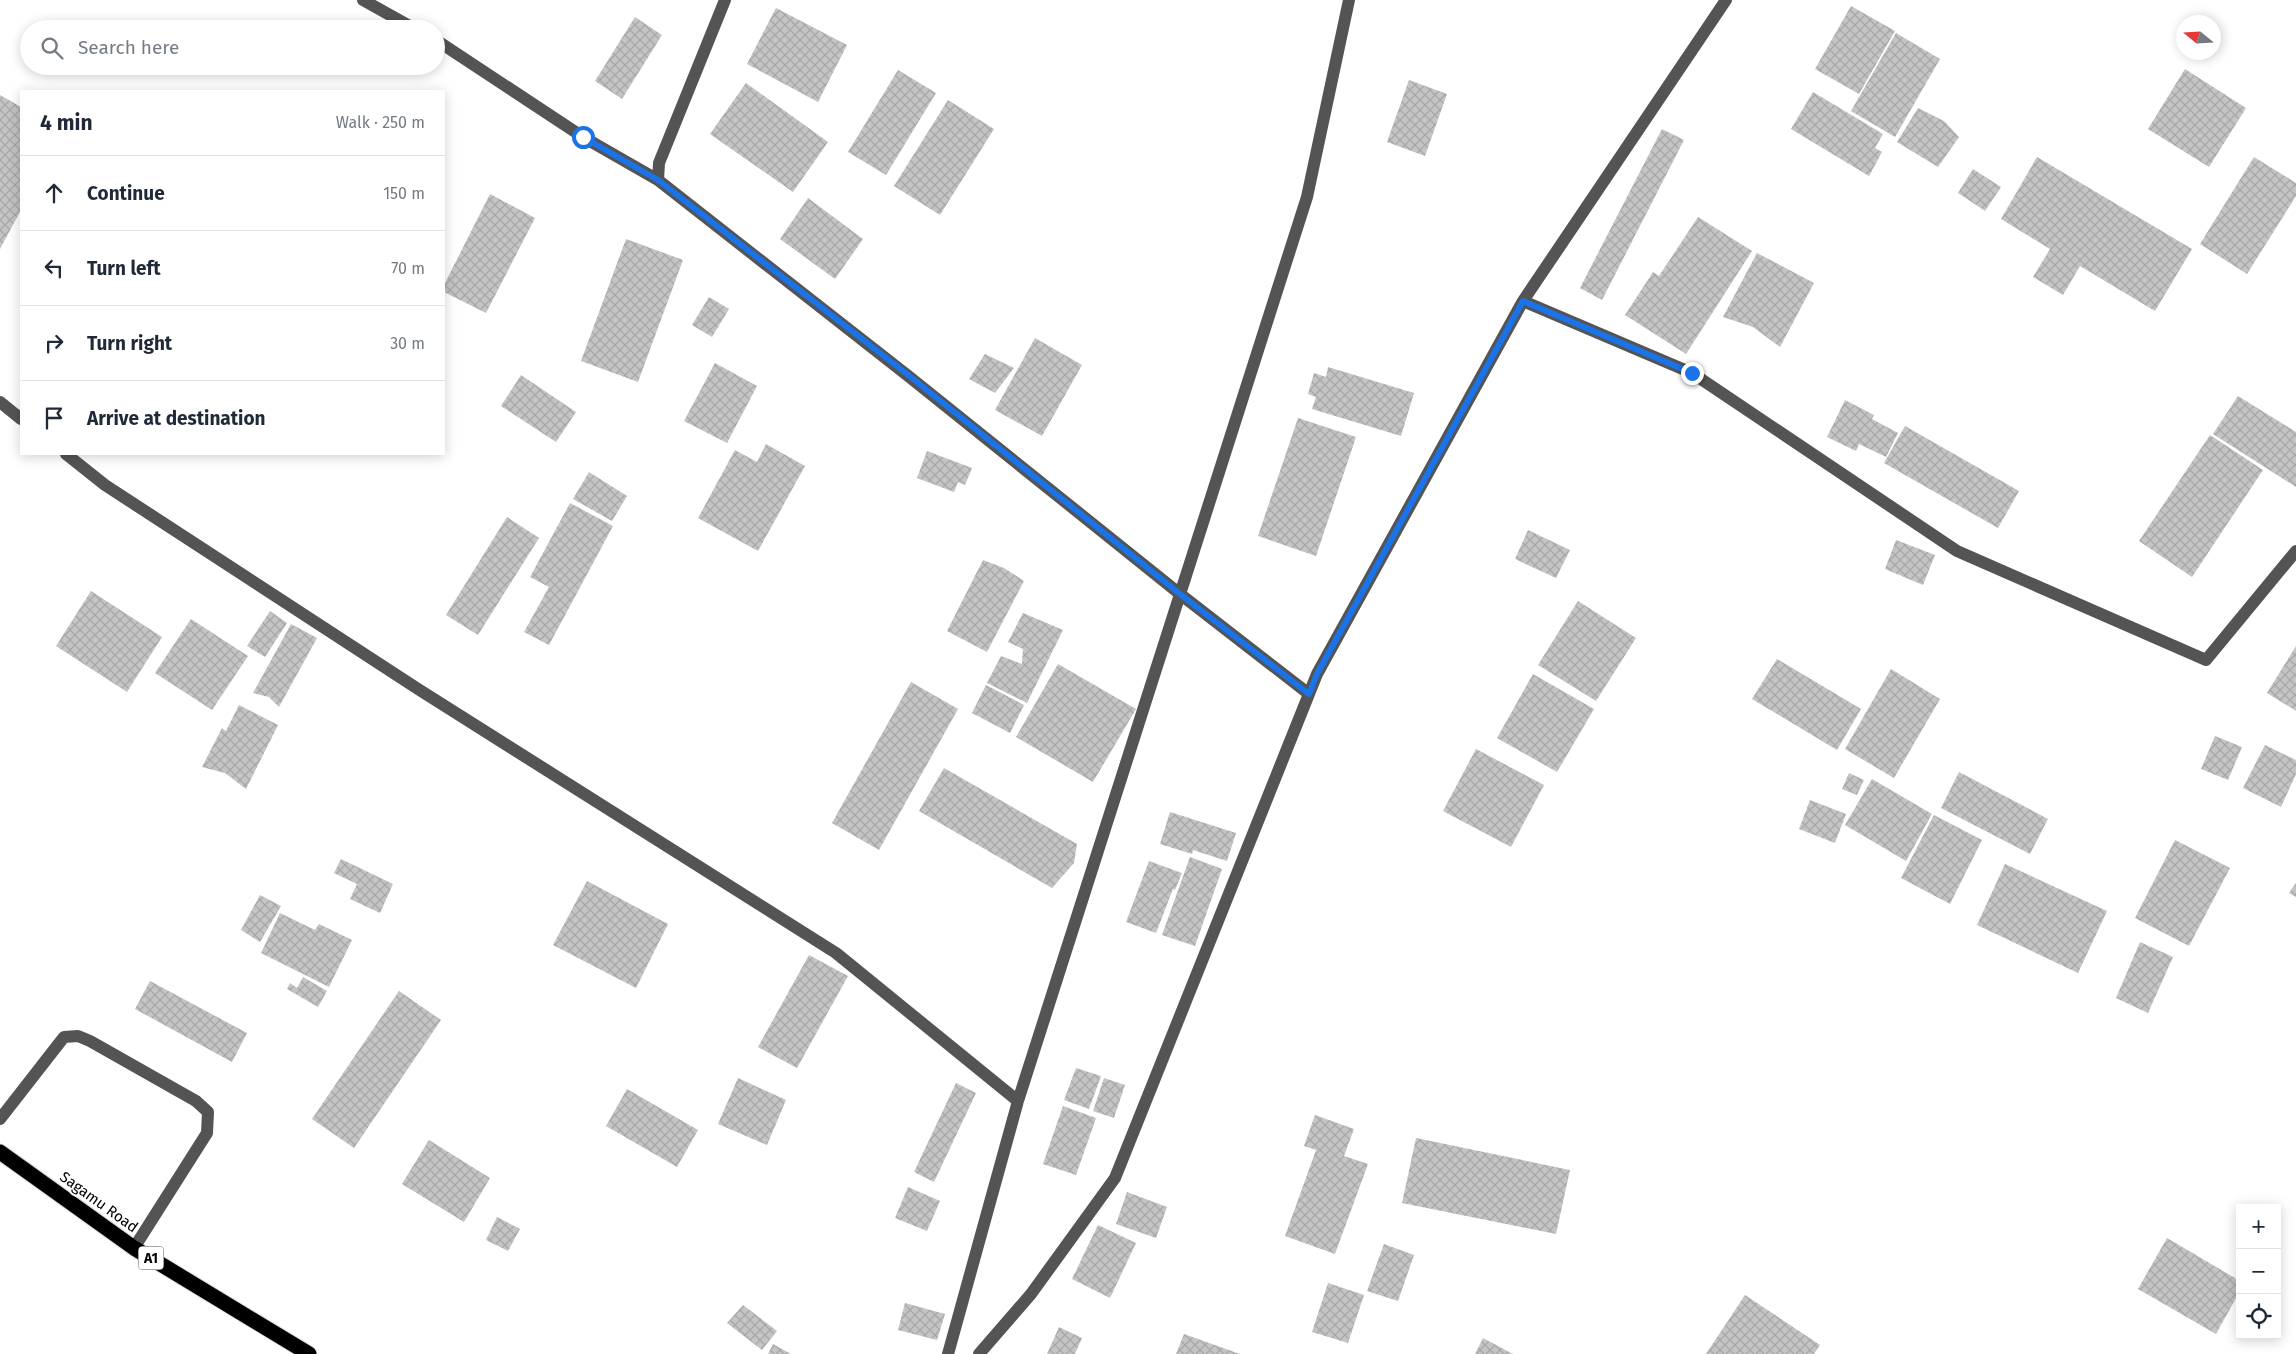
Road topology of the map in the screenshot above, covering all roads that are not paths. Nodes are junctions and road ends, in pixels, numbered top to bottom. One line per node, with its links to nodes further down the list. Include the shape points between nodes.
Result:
1 (363, 0): 5 (street)
2 (725, 0): 7 (street, via 659,163)
3 (1349, 0): 13 (street, via 1307,197)
4 (1726, 0): 8 (street)
5 (399, 20)
6 (445, 46): 7 (street, via 583,137)
7 (658, 180): 13 (street, via 907,374)
8 (1523, 301): 12 (street, via 1692,373 1957,550 2206,660); 14 (street, via 1317,674)
9 (0, 402): 10 (street)
10 (20, 418)
11 (67, 455): 15 (street, via 104,485 418,689 836,953)
12 (2296, 551)
13 (1180, 594): 14 (street); 15 (street)
14 (1309, 694): 21 (street, via 1115,1178 1031,1294)
15 (1018, 1101): 20 (street)
16 (0, 1119): 18 (street, via 64,1037 78,1036 196,1102 208,1112 207,1133)
17 (0, 1152): 18 (highway, Sagamu Road / A1)
18 (134, 1248): 19 (highway, Sagamu Road / A1)
19 (309, 1354)
20 (948, 1354)
21 (979, 1354)

